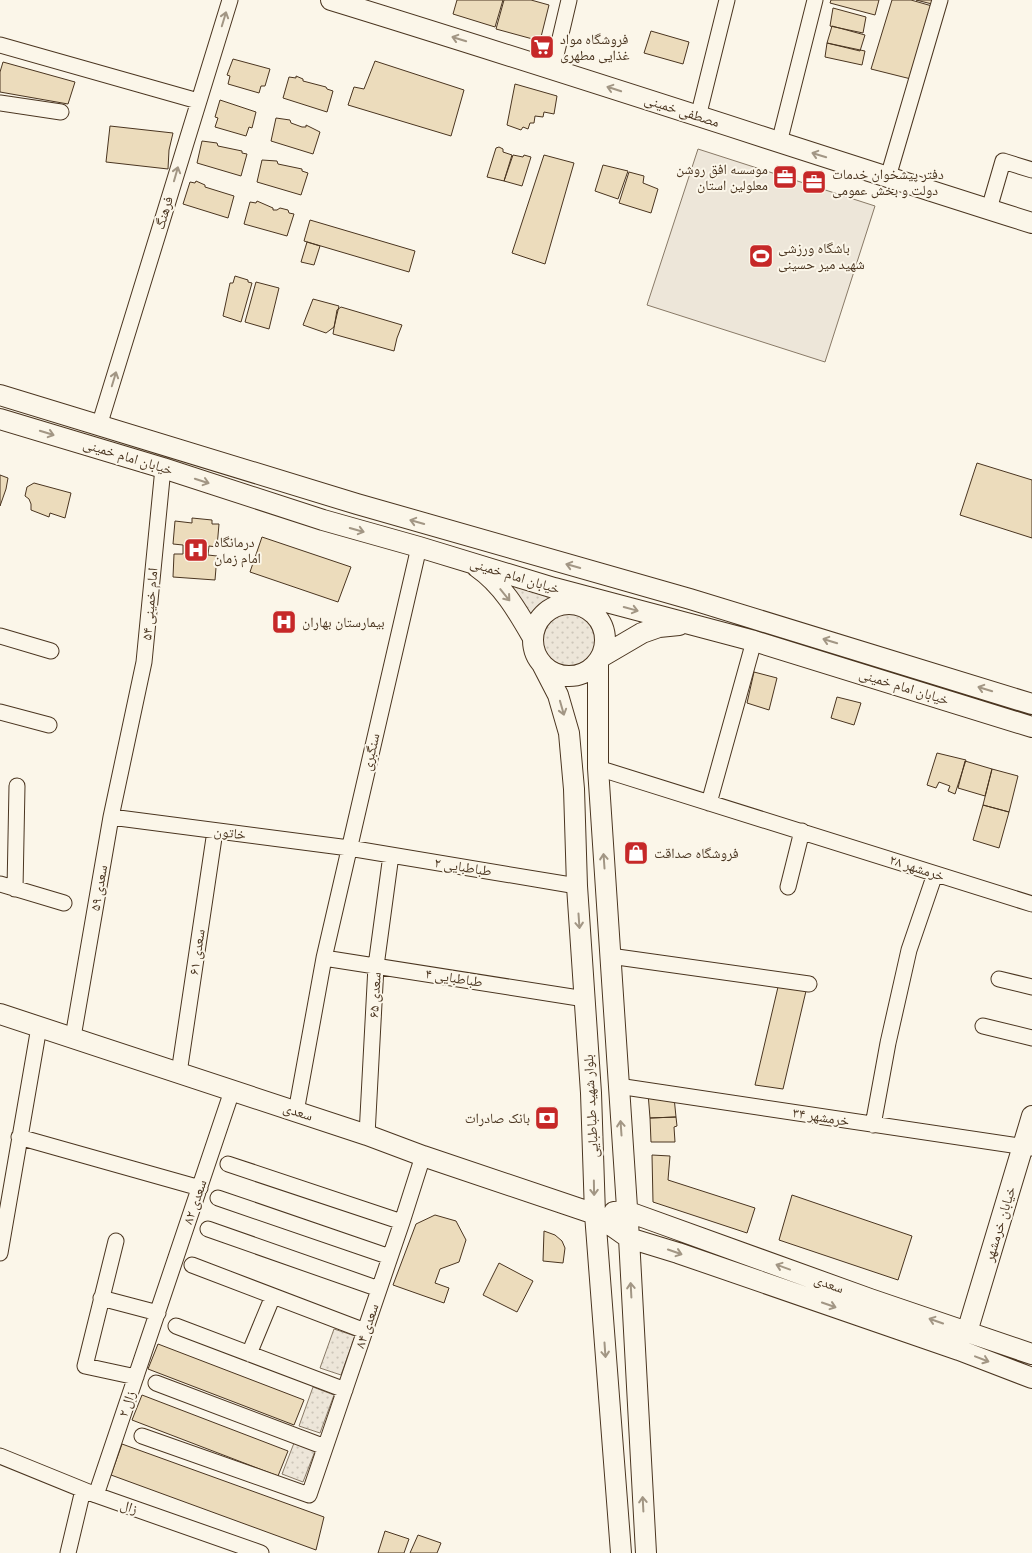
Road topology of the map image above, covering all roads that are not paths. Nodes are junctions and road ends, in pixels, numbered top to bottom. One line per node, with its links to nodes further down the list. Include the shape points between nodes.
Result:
1 (230, 0): 9 (street, فرهنگ, one-way to 1)
2 (331, 0): 8 (main road, مصطفی خمینی, one-way to 2)
3 (569, 0): 8 (street)
4 (727, 0): 12 (street)
5 (814, 0): 13 (street)
6 (940, 0): 15 (street)
7 (0, 45): 9 (street)
8 (553, 68): 12 (main road, مصطفی خمینی, one-way to 8)
9 (198, 101): 20 (street, فرهنگ, one-way to 9)
10 (0, 103): 11 (street)
11 (61, 112)
12 (698, 117): 13 (main road, مصطفی خمینی)
13 (779, 143): 15 (main road, مصطفی خمینی, one-way to 13)
14 (1032, 170): 16 (street, via 1003,161)
15 (888, 177): 16 (main road, مصطفی خمینی)
16 (989, 209): 17 (main road, مصطفی خمینی)
17 (1032, 223)
18 (0, 395): 20 (main road, خیابان امام خمینی)
19 (0, 419): 21 (main road, خیابان امام خمینی, one-way to 21)
20 (100, 426): 22 (main road, خیابان امام خمینی, one-way to 20)
21 (163, 468): 23 (main road, خیابان امام خمینی, one-way to 23, via 323,520); 39 (street, امام خمینی ۵۴, via 144,662)
22 (489, 543): 25 (main road, خیابان امام خمینی, one-way to 22); 26 (main road, via 528,565)
23 (420, 547): 24 (main road, خیابان امام خمینی); 46 (street, سنگبری)
24 (470, 562): 26 (main road, خیابان امام خمینی); 30 (main road, one-way to 30, via 489,576)
25 (629, 581): 27 (main road); 35 (main road, خیابان امام خمینی, one-way to 25)
26 (554, 588): 27 (main road); 27 (main road, خیابان امام خمینی)
27 (584, 604): 28 (main road, خیابان امام خمینی, one-way to 28); 30 (main road, via 555,608 542,618); 33 (main road, via 601,624 605,635)
28 (688, 624): 31 (main road, خیابان امام خمینی); 33 (main road, via 659,627 642,633)
29 (0, 636): 32 (street)
30 (534, 638): 34 (main road)
31 (754, 641): 38 (main road, خیابان امام خمینی); 42 (street)
32 (51, 651)
33 (600, 660): 34 (main road, via 589,671 577,676 552,672); 40 (main road, بلوار شهید طباطبایی)
34 (542, 664): 50 (main road, بلوار شهید طباطبایی, one-way to 50, via 558,695 569,733)
35 (1032, 704)
36 (0, 712): 37 (street)
37 (49, 725)
38 (1032, 727)
39 (128, 740): 43 (street, سعدی ۵۹)
40 (598, 768): 42 (street, خرمشهر ۲۸); 55 (main road, بلوار شهید طباطبایی, one-way to 40)
41 (18, 786): 52 (street)
42 (709, 803): 45 (street, خرمشهر ۲۸)
43 (112, 817): 44 (street, خاتون); 65 (street, سعدی ۵۹)
44 (215, 831): 46 (street, خاتون); 67 (street, سعدی ۶۱)
45 (802, 831): 48 (street, خرمشهر ۲۸); 51 (street)
46 (349, 848): 47 (street, طباطبایی ۲); 56 (street, سنگبری)
47 (391, 855): 50 (street, طباطبایی ۲); 57 (street, سعدی ۶۵)
48 (935, 874): 54 (street, خرمشهر ۲۸); 72 (street, via 909,950)
49 (0, 884): 52 (street)
50 (577, 886): 61 (main road, بلوار شهید طباطبایی, one-way to 61)
51 (788, 887)
52 (15, 889): 53 (street)
53 (64, 903)
54 (1032, 904)
55 (610, 956): 59 (street); 68 (main road, بلوار شهید طباطبایی)
56 (324, 958): 57 (street, طباطبایی ۴); 70 (street, سنگبری)
57 (376, 966): 61 (street, طباطبایی ۴); 73 (street, سعدی ۶۵)
58 (999, 979): 60 (street)
59 (809, 984)
60 (1032, 987)
61 (585, 999): 81 (main road, بلوار شهید طباطبایی, one-way to 81)
62 (0, 1014): 64 (main road, سعدی)
63 (983, 1026): 66 (street)
64 (39, 1027): 65 (main road, سعدی); 74 (street)
65 (73, 1037): 67 (main road, سعدی)
66 (1032, 1038)
67 (179, 1073): 69 (main road, سعدی)
68 (618, 1086): 72 (street, خرمشهر ۳۴); 80 (main road, بلوار شهید طباطبایی, one-way to 68)
69 (232, 1091): 70 (main road, سعدی); 78 (street, سعدی ۸۲)
70 (296, 1112): 73 (main road, سعدی)
71 (1032, 1116): 75 (main road, خیابان خرمشهر)
72 (873, 1125): 75 (street, خرمشهر ۳۴)
73 (367, 1135): 76 (main road, سعدی)
74 (19, 1137): 78 (street); 83 (street)
75 (1028, 1148): 96 (main road, خیابان خرمشهر)
76 (423, 1156): 81 (main road, سعدی); 82 (street, سعدی ۸۴)
77 (228, 1164): 82 (street)
78 (200, 1188): 93 (street, سعدی ۸۲)
79 (218, 1198): 88 (street)
80 (626, 1211): 81 (main road); 85 (main road, بلوار شهید طباطبایی); 96 (main road, سعدی, one-way to 80)
81 (595, 1214): 85 (main road); 109 (main road, بلوار شهید طباطبایی, one-way to 109)
82 (402, 1222): 88 (street, سعدی ۸۴)
83 (2, 1229): 87 (street)
84 (208, 1229): 90 (street)
85 (628, 1238): 100 (main road, سعدی, one-way to 100, via 884,1324); 110 (main road, بلوار شهید طباطبایی, one-way to 85)
86 (116, 1241): 92 (street)
87 (0, 1253)
88 (390, 1257): 90 (street, سعدی ۸۴)
89 (192, 1265): 91 (street)
90 (380, 1289): 95 (street, سعدی ۸۴)
91 (273, 1296): 95 (street); 97 (street)
92 (101, 1298): 93 (street); 99 (street, via 85,1366)
93 (158, 1313): 99 (street, زال ۲)
94 (176, 1326): 97 (street)
95 (365, 1330): 102 (street, سعدی ۸۴)
96 (967, 1332): 98 (main road, سعدی)
97 (249, 1354): 102 (street)
98 (1032, 1354)
99 (136, 1377): 106 (street, زال ۲)
100 (1032, 1378)
101 (156, 1384): 104 (street)
102 (345, 1390): 104 (street, سعدی ۸۴)
103 (142, 1436): 104 (street, سعدی ۸۴, via 309,1495)
104 (325, 1447)
105 (0, 1456): 106 (street, زال)
106 (89, 1493): 107 (street, زال); 108 (street, زال ۲)
107 (254, 1552)
108 (68, 1553)
109 (621, 1553)
110 (646, 1553)

